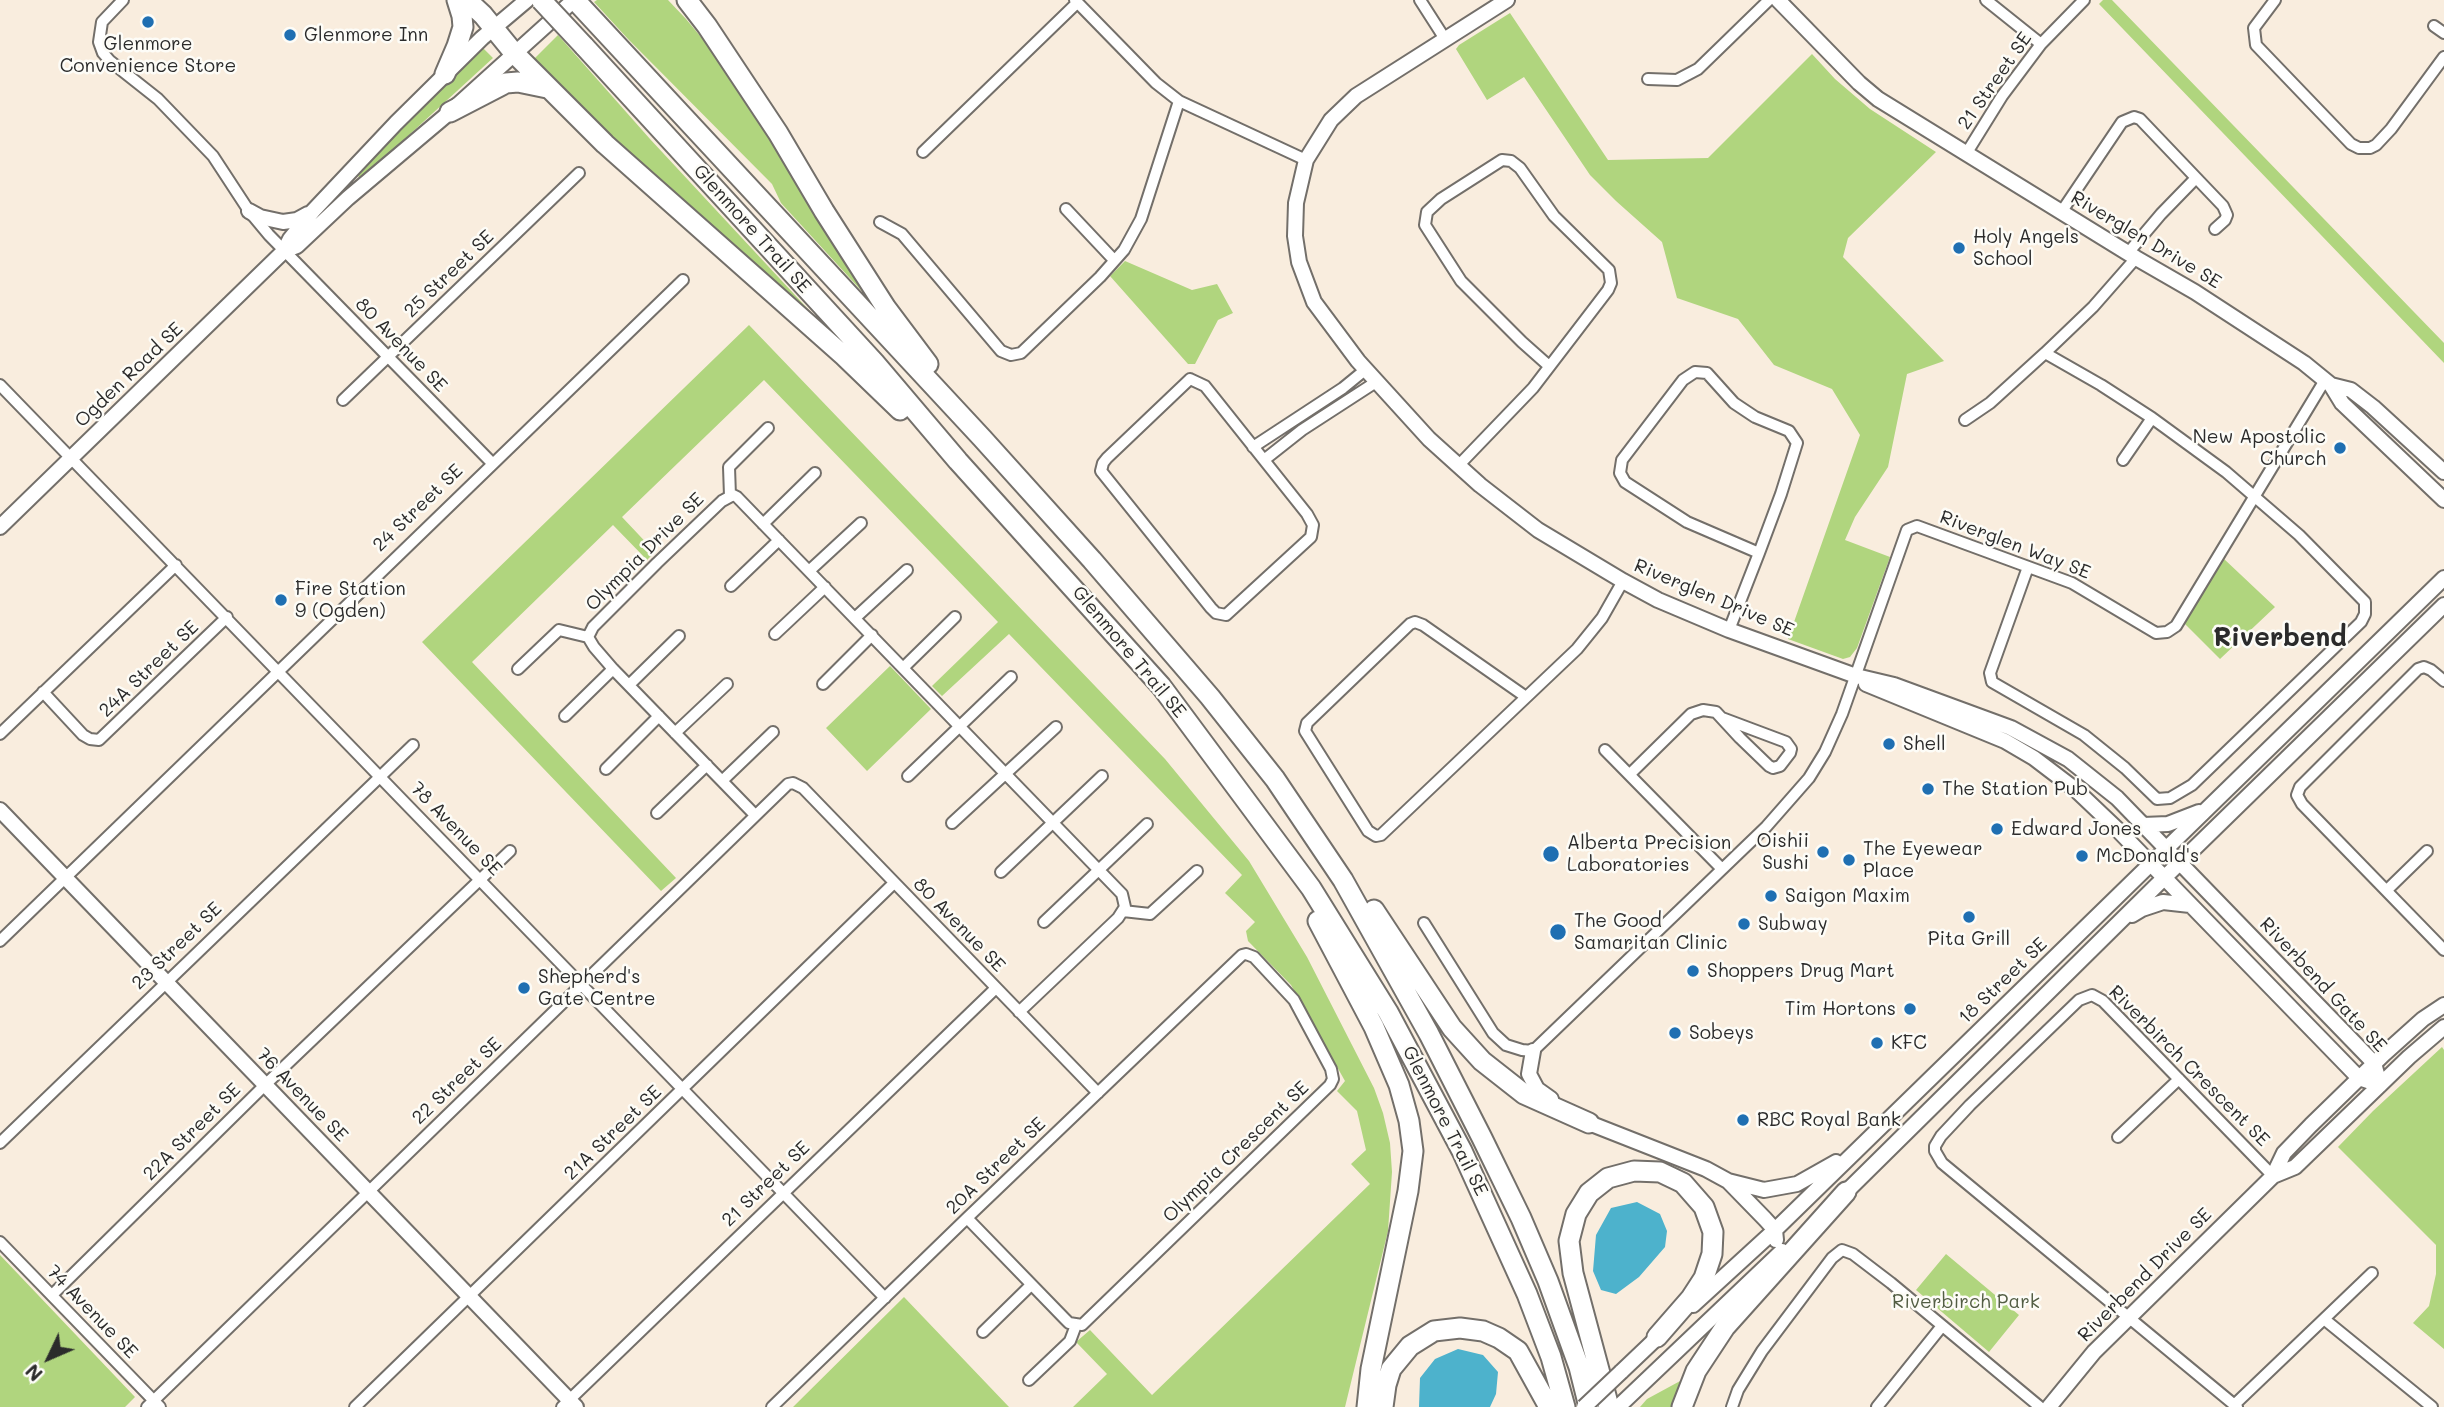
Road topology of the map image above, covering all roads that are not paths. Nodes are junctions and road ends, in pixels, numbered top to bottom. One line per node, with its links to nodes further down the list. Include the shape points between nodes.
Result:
1 (123, 0): 36 (street, 80 Avenue SE, via 102,22 99,42 103,53 159,99 213,156)
2 (457, 0): 25 (highway, via 463,27)
3 (467, 0): 18 (highway)
4 (527, 0): 18 (street)
5 (541, 0): 61 (highway, Glenmore Trail SE, bridge, via 874,362)
6 (574, 0): 22 (street); 56 (highway, Glenmore Trail SE)
7 (677, 0): 24 (highway)
8 (687, 0): 24 (highway)
9 (1420, 0): 20 (street)
10 (1507, 0): 20 (street, Riverglen Drive SE)
11 (1769, 0): 26 (street, via 1698,69 1677,80)
12 (1778, 0): 31 (street, Riverglen Drive SE, via 1878,99)
13 (1986, 0): 21 (street)
14 (2084, 0): 21 (street, 21 Street SE)
15 (2275, 0): 23 (street, via 2254,28 2256,45 2359,148 2376,145 2391,129)
16 (1076, 1): 28 (street); 30 (street)
17 (2434, 26): 19 (street)
18 (493, 29): 22 (highway); 25 (street, Ogden Road SE)
19 (2444, 33)
20 (1445, 39): 32 (street, Riverglen Drive SE, via 1356,96 1331,120)
21 (2040, 44): 31 (street, 21 Street SE)
22 (514, 53): 27 (highway); 29 (street, Ogden Road SE)
23 (2444, 57)
24 (727, 58): 56 (highway, via 886,308)
25 (445, 74): 37 (street, Ogden Road SE)
26 (1648, 79)
27 (548, 89): 29 (highway, via 506,83); 61 (highway)
28 (1179, 101): 32 (street); 43 (street, via 1140,219)
29 (450, 112): 41 (street, Ogden Road SE, via 297,246)
30 (923, 152)
31 (1966, 154): 38 (street, Riverglen Drive SE)
32 (1306, 160): 48 (street, Riverglen Drive SE, via 1294,219 1301,271 1314,302)
33 (579, 173): 46 (street, 25 Street SE)
34 (2196, 178): 38 (street, via 2140,118 2128,118); 40 (street, via 2227,215); 42 (street, via 2161,214)
35 (1066, 209): 43 (street)
36 (249, 211): 37 (street, via 271,221 289,222); 41 (street, 80 Avenue SE)
37 (313, 211): 41 (street, Ogden Road SE)
38 (2062, 211): 42 (street, Riverglen Drive SE)
39 (880, 222): 43 (street, via 902,234 996,346 1011,355 1024,350)
40 (2215, 229)
41 (284, 251): 46 (street, 80 Avenue SE); 58 (street, Ogden Road SE)
42 (2132, 255): 45 (street, via 2092,307); 50 (street, Riverglen Drive SE, via 2258,332)
43 (1114, 260)
44 (683, 280): 62 (street, 24 Street SE)
45 (2045, 353): 53 (street); 54 (street)
46 (388, 357): 52 (street, 25 Street SE); 62 (street, 80 Avenue SE)
47 (1549, 366): 47 (street, via 1461,281 1425,225 1427,212 1441,198 1502,160 1516,164 1554,216 1612,278 1608,290); 63 (street)
48 (1365, 370): 49 (street, Riverglen Drive SE); 57 (street)
49 (1376, 382): 59 (street); 63 (street, Riverglen Drive SE)
50 (2328, 382): 64 (street, Riverglen Drive SE, via 2366,401); 67 (street, Riverglen Way SE); 68 (street, Riverglen Drive SE, via 2342,403)
51 (0, 385): 58 (street, 78 Avenue SE)
52 (344, 400)
53 (2152, 418): 60 (street); 67 (street)
54 (1965, 420)
55 (768, 428): 66 (street, Olympia Drive SE, via 729,467)
56 (982, 439): 120 (highway, Glenmore Trail SE, via 1183,666)
57 (1253, 447): 59 (street); 59 (street, via 1205,386 1190,379 1101,467 1221,615 1231,612 1313,532 1307,514)
58 (71, 457): 71 (street, Ogden Road SE); 74 (street, 78 Avenue SE)
59 (1264, 460)
60 (2123, 460)
61 (958, 461): 123 (highway, Glenmore Trail SE, via 1161,686)
62 (492, 463): 94 (street, 24 Street SE)
63 (1458, 466): 79 (street, Riverglen Drive SE, via 1538,530)
64 (2444, 472)
65 (815, 473): 70 (street)
66 (730, 496): 70 (street, Olympia Drive SE, via 737,497); 90 (street, Olympia Drive SE, via 593,627)
67 (2254, 496): 75 (street, Riverglen Way SE, via 2176,626 2166,632 2156,633 2072,583); 75 (street, via 2299,535 2367,609 2361,622 2201,777 2170,798 2152,796 2084,735 1992,682 1990,673)
68 (2444, 500)
69 (861, 523): 77 (street)
70 (763, 524): 72 (street, Olympia Drive SE)
71 (0, 527)
72 (779, 540): 77 (street, Olympia Drive SE); 80 (street)
73 (1759, 553): 73 (street, via 1687,522 1622,478 1622,460 1695,372 1707,373 1734,403 1789,431 1797,443); 86 (street)
74 (176, 565): 83 (street, 78 Avenue SE); 101 (street)
75 (2028, 567): 95 (street, Riverglen Way SE, via 1917,526 1907,530)
76 (906, 570): 84 (street)
77 (809, 571): 81 (street, Olympia Drive SE)
78 (2444, 578): 125 (street, 18 Street SE)
79 (1623, 581): 86 (street, Riverglen Drive SE); 102 (street, via 1577,649)
80 (731, 586)
81 (825, 587): 84 (street, Olympia Drive SE); 87 (street)
82 (2444, 605): 135 (street, 18 Street SE)
83 (227, 617): 94 (street, 78 Avenue SE); 101 (street, 24A Street SE, via 102,739 83,735)
84 (855, 618): 88 (street, Olympia Drive SE)
85 (955, 618): 91 (street)
86 (1729, 630): 95 (street, Riverglen Drive SE)
87 (775, 634)
88 (872, 635): 91 (street, Olympia Drive SE); 99 (street)
89 (679, 636): 100 (street)
90 (588, 637): 92 (street, Olympia Drive SE, via 559,631); 93 (street, Olympia Drive SE)
91 (903, 668): 106 (street, Olympia Drive SE)
92 (518, 669)
93 (613, 669): 100 (street, Olympia Drive SE); 103 (street)
94 (279, 670): 117 (street, 78 Avenue SE); 141 (street, 24 Street SE)
95 (1856, 676): 131 (street, Riverglen Drive SE, via 1966,710 2043,744 2102,785); 136 (street, Riverglen Drive SE, via 1887,694 2005,740 2034,758 2087,799); 137 (street, Riverglen Way SE, via 1832,738 1809,778)
96 (1011, 677): 106 (street)
97 (2444, 681): 145 (street, via 2431,670 2418,669 2297,791 2297,799)
98 (727, 684): 108 (street)
99 (822, 684)
100 (629, 685): 104 (street, Olympia Drive SE)
101 (43, 692): 110 (street)
102 (1526, 697): 102 (street, via 1387,831 1376,836 1368,831 1305,732 1309,721 1415,622)
103 (565, 716)
104 (659, 716): 108 (street, Olympia Drive SE); 114 (street)
105 (1722, 718): 105 (street, via 1769,766 1780,766 1790,753 1786,742); 116 (street, via 1711,710 1697,710)
106 (961, 727): 115 (street, Olympia Drive SE); 118 (street)
107 (1056, 727): 115 (street)
108 (675, 733): 113 (street, Olympia Drive SE)
109 (773, 733): 121 (street)
110 (0, 734)
111 (413, 745): 117 (street, 23 Street SE)
112 (1605, 750): 116 (street)
113 (707, 765): 121 (street, Olympia Drive SE); 126 (street)
114 (606, 768)
115 (1006, 774): 128 (street, Olympia Drive SE); 129 (street)
116 (1630, 774): 137 (street)
117 (381, 776): 143 (street, 78 Avenue SE); 154 (street, 23 Street SE)
118 (908, 776)
119 (1102, 776): 128 (street)
120 (1275, 779): 168 (highway, via 1326,840 1468,1047 1524,1094); 202 (highway, Glenmore Trail SE, via 1348,890 1482,1138 1548,1281 1579,1367)
121 (722, 781): 127 (street, Olympia Drive SE)
122 (793, 783): 127 (street, 22 Street SE); 144 (street, 80 Avenue SE)
123 (1244, 797): 198 (highway, via 1369,1016 1409,1121 1413,1151 1408,1191); 201 (highway, Glenmore Trail SE, via 1341,933 1421,1073 1500,1230 1551,1357)
124 (0, 810): 141 (street, 76 Avenue SE)
125 (2207, 810): 131 (street, via 2168,824); 132 (street, 18 Street SE)
126 (657, 813)
127 (755, 815): 155 (street, 22 Street SE)
128 (1053, 822): 138 (street, Olympia Drive SE); 140 (street)
129 (952, 823)
130 (1147, 824): 138 (street)
131 (2143, 825): 132 (street, Riverglen Drive SE)
132 (2166, 849): 135 (street, Riverbend Gate SE); 136 (street, 18 Street SE)
133 (510, 851): 143 (street, 22A Street SE)
134 (2427, 851): 145 (street)
135 (2179, 862): 142 (street, 18 Street SE); 161 (street, Riverbend Gate SE)
136 (2151, 864): 142 (street, Riverglen Drive SE); 171 (street, 18 Street SE)
137 (1722, 869): 160 (street, Riverglen Way SE)
138 (1100, 870): 147 (street, Olympia Drive SE, via 1122,894); 148 (street)
139 (1196, 871): 147 (street, via 1150,914)
140 (1001, 872)
141 (65, 878): 151 (street, 24 Street SE); 154 (street, 76 Avenue SE)
142 (2164, 878): 146 (street, Riverbend Gate SE); 150 (street, 18 Street SE)
143 (481, 880): 155 (street, 78 Avenue SE); 164 (street, 22A Street SE)
144 (894, 883): 156 (street, 80 Avenue SE); 166 (street, 21A Street SE)
145 (2387, 890): 152 (street)
146 (2190, 905): 150 (street, via 2163,902); 162 (street, Riverbend Gate SE)
147 (1123, 911): 158 (street)
148 (1044, 922)
149 (1424, 923): 160 (street, via 1493,1032 1506,1045)
150 (2118, 924): 175 (street, 18 Street SE)
151 (0, 941)
152 (2444, 950)
153 (1246, 954): 167 (street, 20A Street SE); 188 (street, Olympia Crescent SE, via 1294,1000 1331,1069 1333,1082 1087,1321)
154 (166, 981): 164 (street, 76 Avenue SE); 170 (street, 23 Street SE)
155 (582, 984): 166 (street, 78 Avenue SE); 174 (street, 22 Street SE)
156 (996, 988): 158 (street, 80 Avenue SE); 176 (street, 21 Street SE)
157 (2444, 1005): 161 (street, Riverbend Drive SE)
158 (1019, 1012): 167 (street, 80 Avenue SE)
159 (2444, 1027): 165 (street, Riverbend Drive SE)
160 (1533, 1051): 168 (street, via 1529,1074 1537,1089)
161 (2374, 1063): 162 (street, Riverbend Drive SE); 165 (street, Riverbend Gate SE)
162 (2359, 1078): 165 (street, Riverbend Gate SE); 172 (street, Riverbend Drive SE, via 2284,1153)
163 (2179, 1079): 169 (street); 172 (street, Riverbirch Crescent SE); 186 (street, Riverbirch Crescent SE, via 2103,1001 2085,996 1970,1105 1935,1146 1942,1163)
164 (265, 1085): 174 (street, 76 Avenue SE); 183 (street, 22A Street SE)
165 (2380, 1085): 172 (street, Riverbend Drive SE, via 2295,1167)
166 (682, 1090): 176 (street, 78 Avenue SE); 184 (street, 21A Street SE)
167 (1098, 1093): 177 (street, 20A Street SE)
168 (1589, 1123): 173 (street)
169 (2118, 1137)
170 (0, 1143)
171 (1860, 1146): 173 (street, via 1791,1186 1764,1190); 178 (street, 18 Street SE)
172 (2273, 1176): 186 (street, Riverbend Drive SE)
173 (1728, 1181): 178 (street)
174 (368, 1192): 184 (street, 76 Avenue SE); 193 (street, 22 Street SE)
175 (1846, 1192): 180 (street, 18 Street SE); 205 (highway, via 1725,1327 1696,1371)
176 (782, 1193): 185 (street, 78 Avenue SE); 194 (street, 21 Street SE)
177 (967, 1218): 182 (street); 185 (street, 20A Street SE)
178 (1775, 1230): 180 (street, via 1775,1245); 191 (street, 18 Street SE)
179 (0, 1241): 183 (street, 74 Avenue SE)
180 (1760, 1272): 204 (street, 18 Street SE)
181 (2372, 1273): 187 (street)
182 (1031, 1285): 188 (street); 190 (street)
183 (52, 1295): 193 (street, 74 Avenue SE)
184 (468, 1296): 194 (street, 76 Avenue SE); 196 (street, 21A Street SE)
185 (885, 1298): 197 (street, 20A Street SE)
186 (2128, 1317): 195 (street); 209 (street, Riverbend Drive SE, via 2075,1372)
187 (2323, 1319): 195 (street); 210 (street)
188 (1076, 1325): 192 (street, Olympia Crescent SE, via 1070,1342)
189 (1942, 1326): 206 (street, via 1863,1261 1842,1250 1762,1350); 207 (street); 208 (street)
190 (983, 1332)
191 (1657, 1337): 202 (street, 18 Street SE, bridge); 203 (highway, via 1704,1278 1713,1233 1704,1207 1683,1183 1660,1172 1634,1171 1608,1178 1589,1193 1576,1214 1569,1241 1573,1273)
192 (1029, 1380)
193 (153, 1405)
194 (569, 1405)
195 (2235, 1406)
196 (355, 1407)
197 (772, 1407)
198 (1367, 1407)
199 (1383, 1407): 200 (highway, via 1391,1369 1410,1346 1434,1331 1460,1328 1483,1331 1518,1351)
200 (1549, 1407)
201 (1565, 1407)
202 (1587, 1407)
203 (1609, 1407)
204 (1618, 1407)
205 (1682, 1407)
206 (1732, 1407)
207 (1877, 1407)
208 (2040, 1407)
209 (2049, 1407)
210 (2432, 1407)

